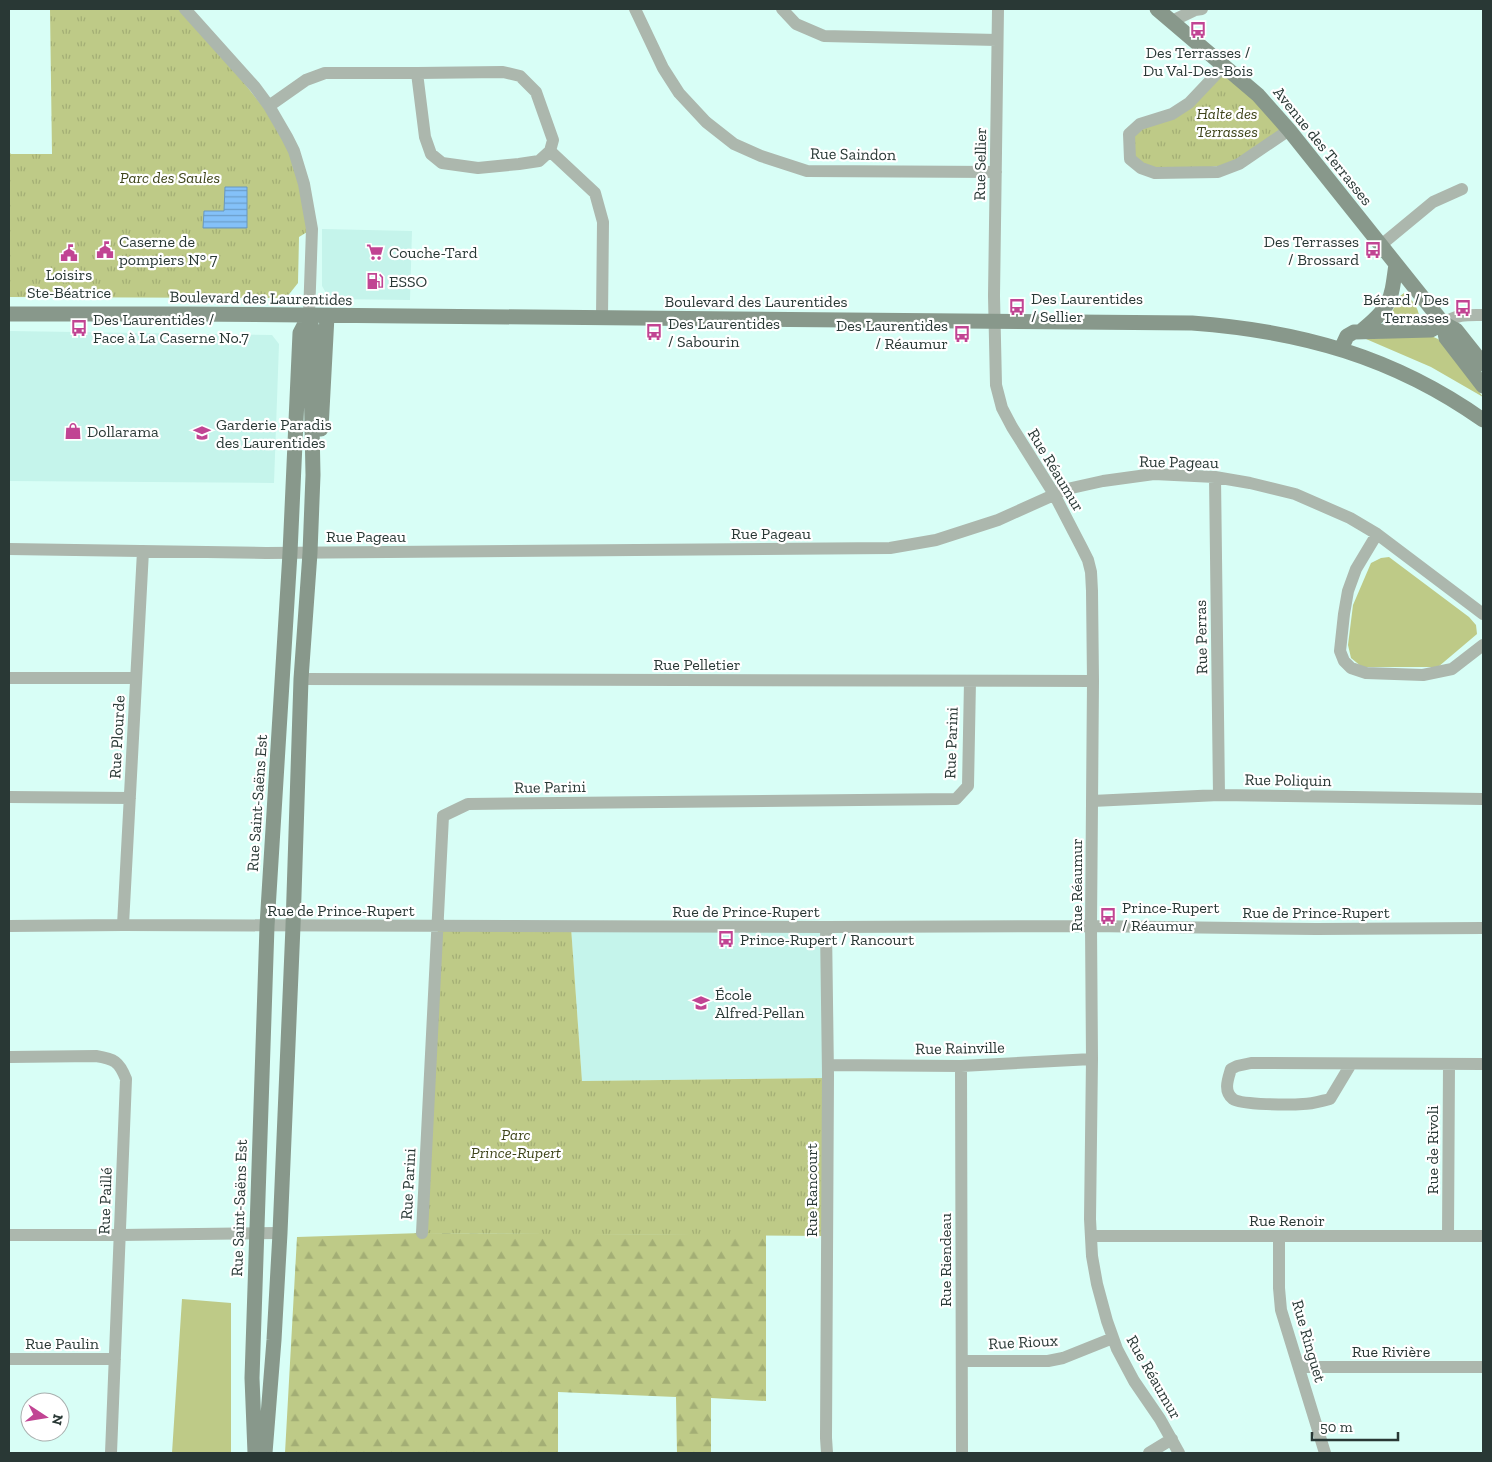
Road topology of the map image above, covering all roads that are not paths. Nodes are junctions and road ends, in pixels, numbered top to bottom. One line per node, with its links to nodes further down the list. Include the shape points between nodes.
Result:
1 (185, 9): 11 (street)
2 (635, 9): 14 (street, Rue Saindon, via 663,68 679,93 706,122 734,144 807,171)
3 (782, 9): 8 (street, via 796,24 824,36)
4 (998, 9): 8 (street, Rue Sellier)
5 (1157, 9): 7 (main road, Avenue des Terrasses)
6 (1202, 9): 7 (street)
7 (1172, 21): 9 (main road, Avenue des Terrasses)
8 (997, 40): 14 (street, Rue Sellier)
9 (1224, 66): 12 (main road, Avenue des Terrasses, via 1258,95); 12 (street, via 1189,104 1172,114 1140,124 1129,134 1130,159 1141,168 1156,173 1218,172 1239,164)
10 (417, 73): 11 (street, via 325,73 306,80); 13 (street, via 503,72 520,76 536,92 553,140); 13 (street, via 425,137 431,154 442,164 478,168 539,161)
11 (269, 106): 20 (street, via 294,151 304,184 312,229)
12 (1289, 130): 16 (main road, Avenue des Terrasses)
13 (550, 151): 22 (street, via 595,193 603,222)
14 (996, 172): 23 (street, Rue Sellier)
15 (1462, 189): 16 (street, via 1433,202)
16 (1380, 244): 17 (main road, Avenue des Terrasses)
17 (1396, 264): 24 (main road, Avenue des Terrasses); 25 (main road, via 1388,304)
18 (9, 314): 20 (main road, Boulevard des Laurentides)
19 (1483, 315): 24 (street, via 1456,316)
20 (309, 316): 21 (main road, Boulevard des Laurentides); 30 (main road, via 313,332); 36 (main road, Rue Saint-Saëns Est, via 300,333)
21 (327, 316): 22 (main road, Boulevard des Laurentides); 30 (main road, via 321,438)
22 (602, 318): 23 (main road, Boulevard des Laurentides)
23 (994, 321): 26 (main road, Boulevard des Laurentides, via 1202,324 1261,330); 32 (street, Rue Réaumur, via 995,376 1002,408)
24 (1443, 323): 25 (main road, via 1431,330); 27 (main road, Avenue des Terrasses, via 1456,330); 28 (main road, Avenue des Terrasses, via 1446,338)
25 (1360, 332): 26 (main road, via 1349,334)
26 (1341, 349): 29 (main road, Boulevard des Laurentides, via 1408,376)
27 (1483, 364)
28 (1483, 386)
29 (1483, 419)
30 (313, 475): 37 (main road)
31 (1216, 477): 32 (street, Rue Pageau, via 1154,474 1104,480); 33 (street, Rue Pageau, via 1295,494 1350,518); 45 (street, Rue Perras)
32 (1054, 494): 37 (street, Rue Pageau, via 998,520 945,538 890,548); 44 (street, Rue Réaumur, via 1091,572)
33 (1377, 534): 38 (street, Rue Pageau); 39 (street, via 1348,591 1340,651 1344,661 1351,668 1366,673 1423,675 1452,669)
34 (9, 549): 35 (street, Rue Pageau)
35 (143, 551): 36 (street, Rue Pageau); 41 (street, Rue Plourde)
36 (290, 553): 37 (street, Rue Pageau); 52 (main road, Rue Saint-Saëns Est)
37 (310, 553): 42 (main road)
38 (1483, 614)
39 (1483, 645)
40 (9, 678): 41 (street)
41 (136, 678): 47 (street, Rue Plourde)
42 (301, 679): 43 (street, Rue Pelletier); 53 (main road)
43 (970, 681): 44 (street, Rue Pelletier); 54 (street, Rue Parini, via 968,786 956,799 468,804 443,816)
44 (1094, 681): 49 (street, Rue Réaumur)
45 (1219, 795): 48 (street, Rue Poliquin); 49 (street, Rue Poliquin)
46 (9, 798): 47 (street)
47 (130, 798): 50 (street, Rue Plourde)
48 (1483, 799)
49 (1092, 801): 55 (street, Rue Réaumur)
50 (123, 925): 51 (street, Rue de Prince-Rupert); 52 (street, Rue de Prince-Rupert)
51 (9, 926)
52 (267, 926): 53 (street, Rue de Prince-Rupert); 65 (main road, Rue Saint-Saëns Est)
53 (293, 926): 54 (street, Rue de Prince-Rupert); 66 (main road)
54 (438, 926): 56 (street, Rue de Prince-Rupert); 67 (street, Rue Parini)
55 (1092, 926): 56 (street, Rue de Prince-Rupert); 57 (street, Rue de Prince-Rupert, via 1316,930); 59 (street, Rue Réaumur)
56 (826, 927): 63 (street, Rue Rancourt)
57 (1483, 928)
58 (9, 1057): 69 (street, Rue Paillé, via 96,1056 110,1058 121,1065 126,1079)
59 (1092, 1059): 64 (street, Rue Rainville); 70 (street, Rue Réaumur)
60 (1351, 1064): 60 (street, via 1237,1066 1231,1069 1228,1092 1233,1099 1244,1102 1304,1104 1330,1099); 61 (street)
61 (1449, 1064): 62 (street); 72 (street, Rue de Rivoli)
62 (1483, 1064)
63 (828, 1065): 64 (street, Rue Rainville); 84 (street, Rue Rancourt)
64 (960, 1066): 77 (street, Rue Riendeau)
65 (256, 1233): 66 (street); 69 (street); 82 (main road, Rue Saint-Saëns Est, via 252,1378)
66 (280, 1233): 83 (main road)
67 (422, 1233)
68 (9, 1235): 69 (street)
69 (120, 1235): 76 (street, Rue Paillé)
70 (1090, 1236): 71 (street, Rue Renoir); 74 (street, Rue Réaumur, via 1094,1271)
71 (1279, 1236): 72 (street, Rue Renoir); 79 (street, Rue Ringuet, via 1281,1310)
72 (1448, 1236): 73 (street, Rue Renoir)
73 (1483, 1236)
74 (1113, 1338): 77 (street, Rue Rioux, via 1048,1361); 80 (street, Rue Réaumur, via 1134,1381)
75 (9, 1359): 76 (street, Rue Paulin)
76 (115, 1359): 81 (street, Rue Paillé)
77 (962, 1361): 85 (street, Rue Riendeau)
78 (1483, 1366): 79 (street, Rue Rivière)
79 (1300, 1367): 88 (street, Rue Ringuet)
80 (1172, 1439): 86 (street); 87 (street, Rue Réaumur)
81 (111, 1453)
82 (255, 1453)
83 (265, 1453)
84 (828, 1453)
85 (962, 1453)
86 (1150, 1453)
87 (1179, 1453)
88 (1326, 1453)

